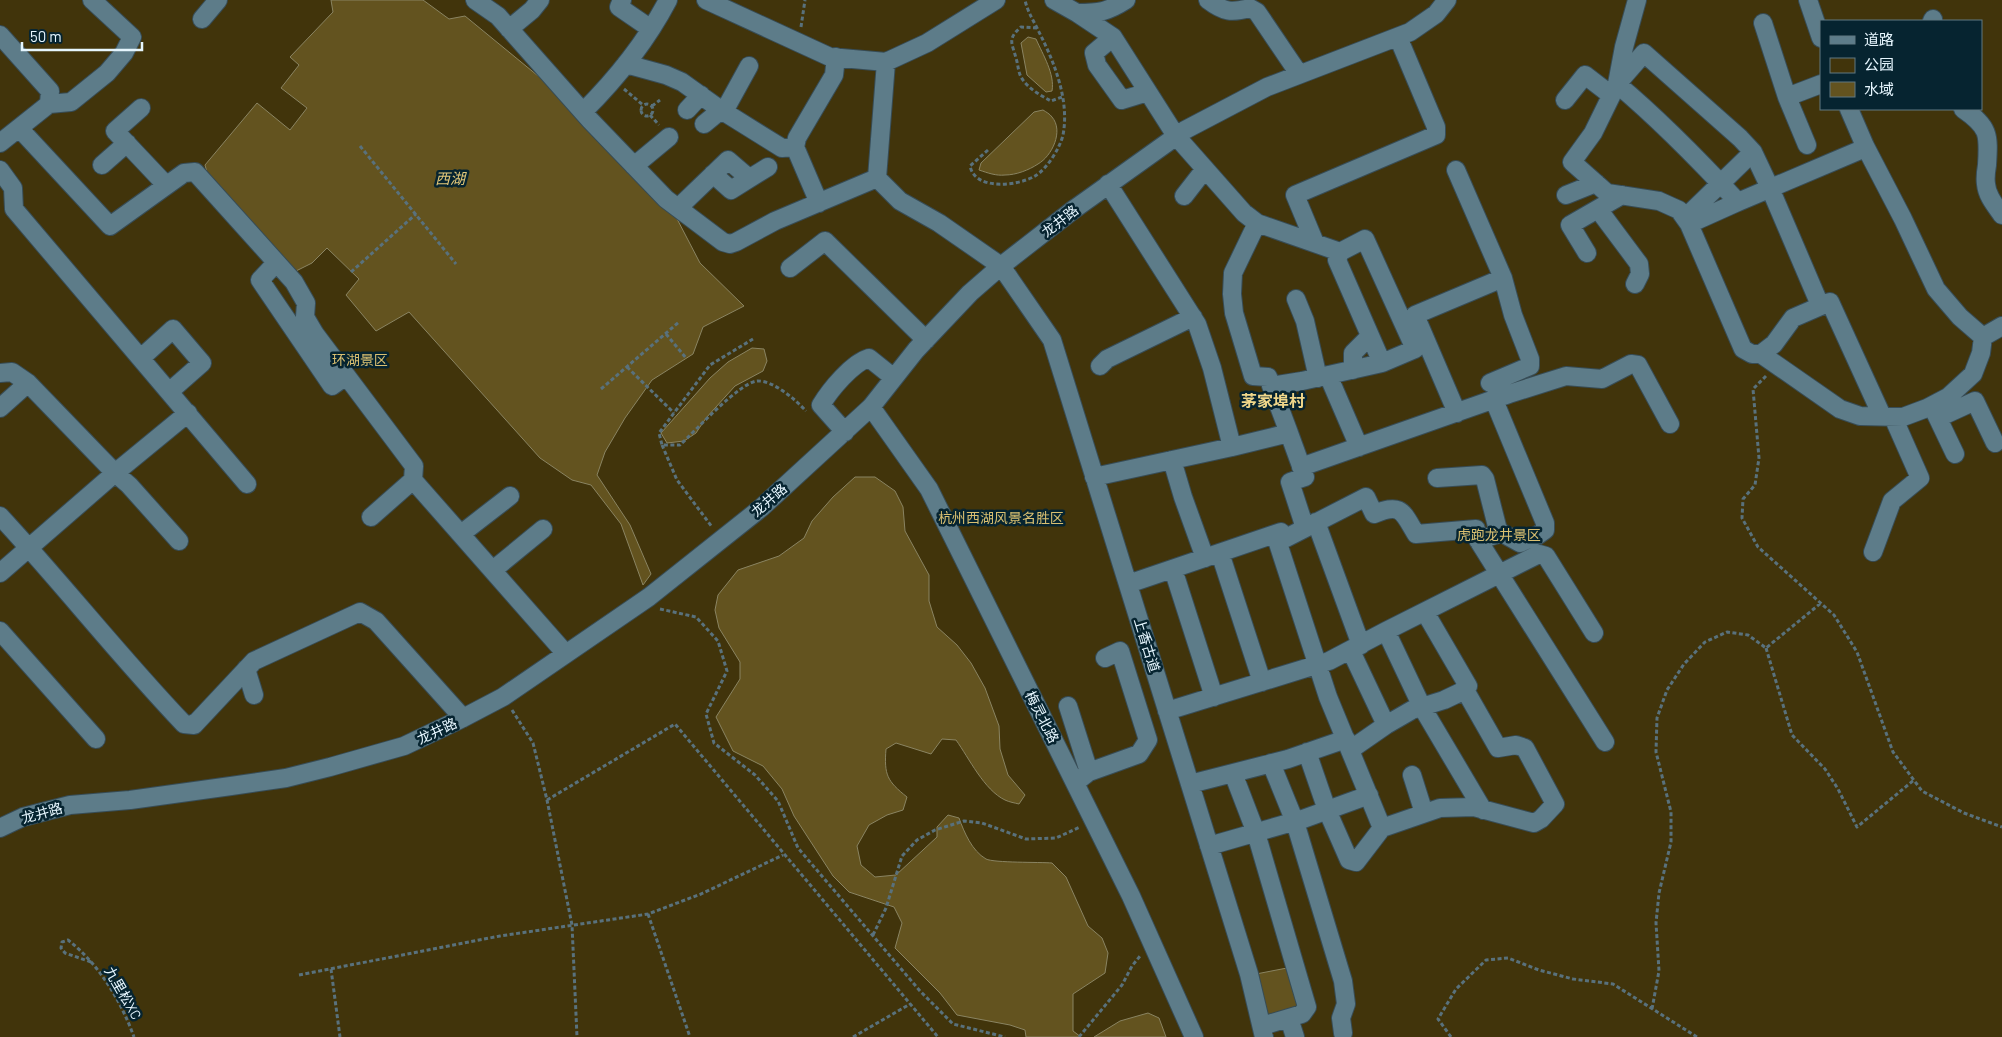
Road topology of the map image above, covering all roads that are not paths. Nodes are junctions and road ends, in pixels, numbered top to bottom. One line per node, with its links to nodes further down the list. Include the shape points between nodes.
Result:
1 (92, 0): 35 (street, via 132,37 124,53 107,73 71,102)
2 (218, 0): 16 (street)
3 (475, 0): 18 (street)
4 (540, 0): 18 (street)
5 (622, 0): 19 (street, via 619,7)
6 (668, 0): 19 (street)
7 (706, 0): 24 (street)
8 (996, 0): 25 (street, via 927,43)
9 (1054, 0): 15 (street)
10 (1126, 0): 15 (street, via 1101,14)
11 (1208, 0): 28 (street, via 1225,11 1250,8 1257,12)
12 (1447, 0): 23 (street, 龙井路, via 1436,14)
13 (1637, 0): 30 (street)
14 (1808, 0): 21 (street)
15 (1077, 13): 22 (street)
16 (202, 19)
17 (1763, 23): 33 (street)
18 (510, 29): 41 (street)
19 (651, 29): 26 (street)
20 (0, 35): 35 (street, via 50,92)
21 (1820, 35)
22 (1113, 37): 31 (street); 31 (street, via 1094,53 1097,64 1122,100)
23 (1398, 37): 28 (street, 龙井路); 74 (street, via 1436,127 1436,135 1295,195)
24 (836, 57): 25 (street); 50 (street, via 834,76 797,138)
25 (886, 62): 58 (street)
26 (626, 64): 32 (street, via 666,75); 41 (street)
27 (749, 66): 38 (street, via 727,106)
28 (1300, 74): 44 (street, 龙井路, via 1268,87)
29 (1820, 84): 33 (street)
30 (1614, 90): 34 (street, via 1585,75); 51 (street, via 1644,53); 59 (street, via 1593,133 1572,162); 61 (street, via 1642,105)
31 (1148, 92): 44 (street)
32 (700, 95): 37 (street); 38 (street)
33 (1787, 97): 48 (street)
34 (1565, 100)
35 (49, 104): 43 (street)
36 (140, 108): 47 (street, via 115,131)
37 (687, 110)
38 (721, 110): 42 (street); 50 (street, via 782,148)
39 (1849, 110): 49 (street)
40 (1964, 110): 71 (street, via 1986,131 1989,143 1985,182 1988,194)
41 (583, 112): 53 (street)
42 (704, 124)
43 (19, 128): 46 (street); 62 (street, via 110,226)
44 (1176, 136): 55 (street); 60 (street, 龙井路)
45 (669, 137): 53 (street)
46 (0, 143)
47 (127, 143): 52 (street); 62 (street)
48 (1807, 145)
49 (1865, 146): 63 (street); 87 (street, via 1936,288 1960,317)
50 (795, 147): 67 (street)
51 (1753, 152): 61 (street); 63 (street)
52 (102, 164)
53 (634, 166): 69 (street)
54 (768, 168): 69 (street, via 749,178 728,160)
55 (1205, 169): 65 (street); 73 (street)
56 (0, 170): 90 (street, via 14,188 14,209)
57 (1456, 170): 80 (street)
58 (877, 178): 67 (street); 78 (street, via 900,201)
59 (1596, 183): 64 (street, via 1607,193); 66 (street)
60 (1108, 184): 78 (street, 龙井路); 84 (street)
61 (1722, 184): 68 (street); 72 (street)
62 (166, 185): 77 (street, via 184,173 195,172)
63 (1770, 188): 68 (street); 83 (street)
64 (1622, 195): 70 (street); 72 (street, via 1659,201 1678,210)
65 (1184, 196)
66 (1566, 196)
67 (819, 202): 69 (street, via 730,244)
68 (1738, 202): 72 (street)
69 (678, 208)
70 (1598, 209): 76 (street, via 1570,225); 81 (street, via 1639,264 1640,274)
71 (2002, 215)
72 (1687, 221): 89 (street, via 1742,349)
73 (1257, 223): 74 (street); 99 (street, via 1233,272 1232,294 1234,313 1253,376 1268,377)
74 (1315, 243): 75 (street)
75 (1340, 252): 86 (street, via 1337,260); 91 (street, via 1366,239 1415,349)
76 (1587, 253)
77 (276, 262): 95 (street, via 294,282 306,303 305,317); 95 (street, via 260,280 332,386)
78 (1002, 266): 88 (street, 龙井路, via 970,293); 118 (street, 上香古道, via 1052,340)
79 (790, 268): 88 (street, via 825,241)
80 (1503, 278): 101 (street, via 1530,366); 106 (street, via 1415,315)
81 (1635, 284)
82 (1296, 299): 96 (street)
83 (1820, 305): 89 (street, via 1794,318 1774,344); 107 (street, via 1830,302)
84 (1193, 317): 92 (street, via 1107,359); 112 (street, via 1212,368)
85 (2002, 326): 87 (street)
86 (1370, 336): 91 (street); 93 (street, via 1353,353)
87 (1983, 337): 104 (street, via 1974,374)
88 (926, 340): 97 (street, 龙井路)
89 (1761, 354): 107 (street, via 1840,409 1860,416)
90 (141, 358): 100 (street); 100 (street, via 173,329 202,363)
91 (1382, 363): 93 (street)
92 (1100, 366)
93 (1353, 370): 96 (street)
94 (0, 372): 98 (street, via 12,372)
95 (346, 376): 120 (street, via 414,466)
96 (1323, 376): 99 (street); 113 (street)
97 (894, 378): 102 (street, 龙井路); 109 (street, via 869,358 860,361 827,396 821,405)
98 (28, 382): 103 (street); 117 (street)
99 (1271, 386): 110 (street)
100 (169, 392): 105 (street)
101 (1492, 392): 106 (street); 108 (street, via 1566,376 1602,379 1631,364 1638,365); 129 (street, via 1545,523 1545,530 1520,543)
102 (871, 407): 109 (street, 龙井路); 165 (street, 梅灵北路, via 928,489)
103 (0, 408)
104 (1935, 411): 107 (street, via 1903,418); 111 (street, via 1975,401); 114 (street)
105 (188, 413): 117 (street); 121 (street)
106 (1457, 413): 113 (street)
107 (1887, 417): 133 (street, via 1920,478 1892,501)
108 (1670, 424)
109 (845, 432): 145 (street, 龙井路, via 761,508 649,597)
110 (1289, 433): 112 (street); 116 (street)
111 (1995, 443)
112 (1232, 447): 115 (street)
113 (1359, 447): 116 (street)
114 (1955, 454)
115 (1172, 460): 118 (street); 134 (street, via 1181,491)
116 (1301, 467): 125 (street, via 1305,476 1290,482)
117 (115, 473): 131 (street); 132 (street)
118 (1094, 477): 139 (street, 上香古道)
119 (1437, 478): 129 (street, via 1482,475)
120 (413, 480): 124 (street); 127 (street)
121 (246, 484)
122 (510, 496): 127 (street)
123 (0, 516): 132 (street)
124 (371, 517)
125 (1310, 525): 128 (street, via 1284,539 1281,532); 130 (street, via 1366,497 1374,514 1390,508 1399,510 1416,534 1476,529); 144 (street)
126 (543, 529): 136 (street)
127 (461, 534): 136 (street)
128 (1275, 534): 134 (street); 147 (street)
129 (1499, 534): 130 (street)
130 (1478, 540): 138 (street)
131 (179, 541)
132 (30, 548): 137 (street); 148 (street, via 141,679 184,724 194,725)
133 (1873, 552)
134 (1212, 555): 135 (street); 149 (street)
135 (1173, 569): 139 (street); 152 (street)
136 (493, 570): 145 (street)
137 (0, 573)
138 (1500, 575): 140 (street); 143 (street, via 1539,554 1546,556); 159 (street)
139 (1128, 584): 155 (street, 上香古道)
140 (1425, 612): 142 (street); 150 (street, via 1468,686)
141 (0, 630): 158 (street)
142 (1386, 631): 144 (street); 154 (street)
143 (1594, 633)
144 (1356, 648): 147 (street); 157 (street)
145 (566, 654): 156 (street, 龙井路, via 503,697)
146 (1105, 658): 165 (street, via 1120,651 1148,740 1138,754)
147 (1318, 665): 149 (street); 160 (street)
148 (246, 669): 151 (street); 156 (street, via 254,661 360,612 376,620)
149 (1262, 682): 152 (street)
150 (1465, 690): 154 (street); 169 (street, via 1498,748 1525,748 1555,804 1534,823)
151 (254, 695)
152 (1214, 697): 155 (street)
153 (1068, 706): 165 (street)
154 (1422, 707): 157 (street); 169 (street)
155 (1167, 711): 166 (street, 上香古道)
156 (463, 718): 172 (street, 龙井路, via 404,746 286,778 70,805 23,817)
157 (1386, 725): 160 (street)
158 (96, 739)
159 (1605, 742)
160 (1348, 745): 161 (street); 167 (street)
161 (1307, 752): 162 (street); 168 (street)
162 (1272, 763): 163 (street); 171 (street)
163 (1233, 773): 166 (street); 174 (street)
164 (1412, 775): 170 (street)
165 (1082, 778): 179 (street, 梅灵北路, via 1094,820 1132,896)
166 (1190, 784): 175 (street, 上香古道)
167 (1369, 795): 168 (street); 173 (street)
168 (1327, 810): 171 (street); 173 (street, via 1349,860 1356,862)
169 (1483, 810): 170 (street, via 1440,808)
170 (1424, 813): 173 (street)
171 (1295, 822): 174 (street); 178 (street, via 1342,980 1346,1004 1341,1018)
172 (0, 828)
173 (1382, 828)
174 (1256, 832): 175 (street); 176 (street, via 1307,1007 1302,1014)
175 (1209, 846): 177 (street, 上香古道, via 1249,974)
176 (1289, 1018): 177 (street); 180 (street)
177 (1263, 1032)
178 (1343, 1033)
179 (1194, 1037)
180 (1295, 1037)

